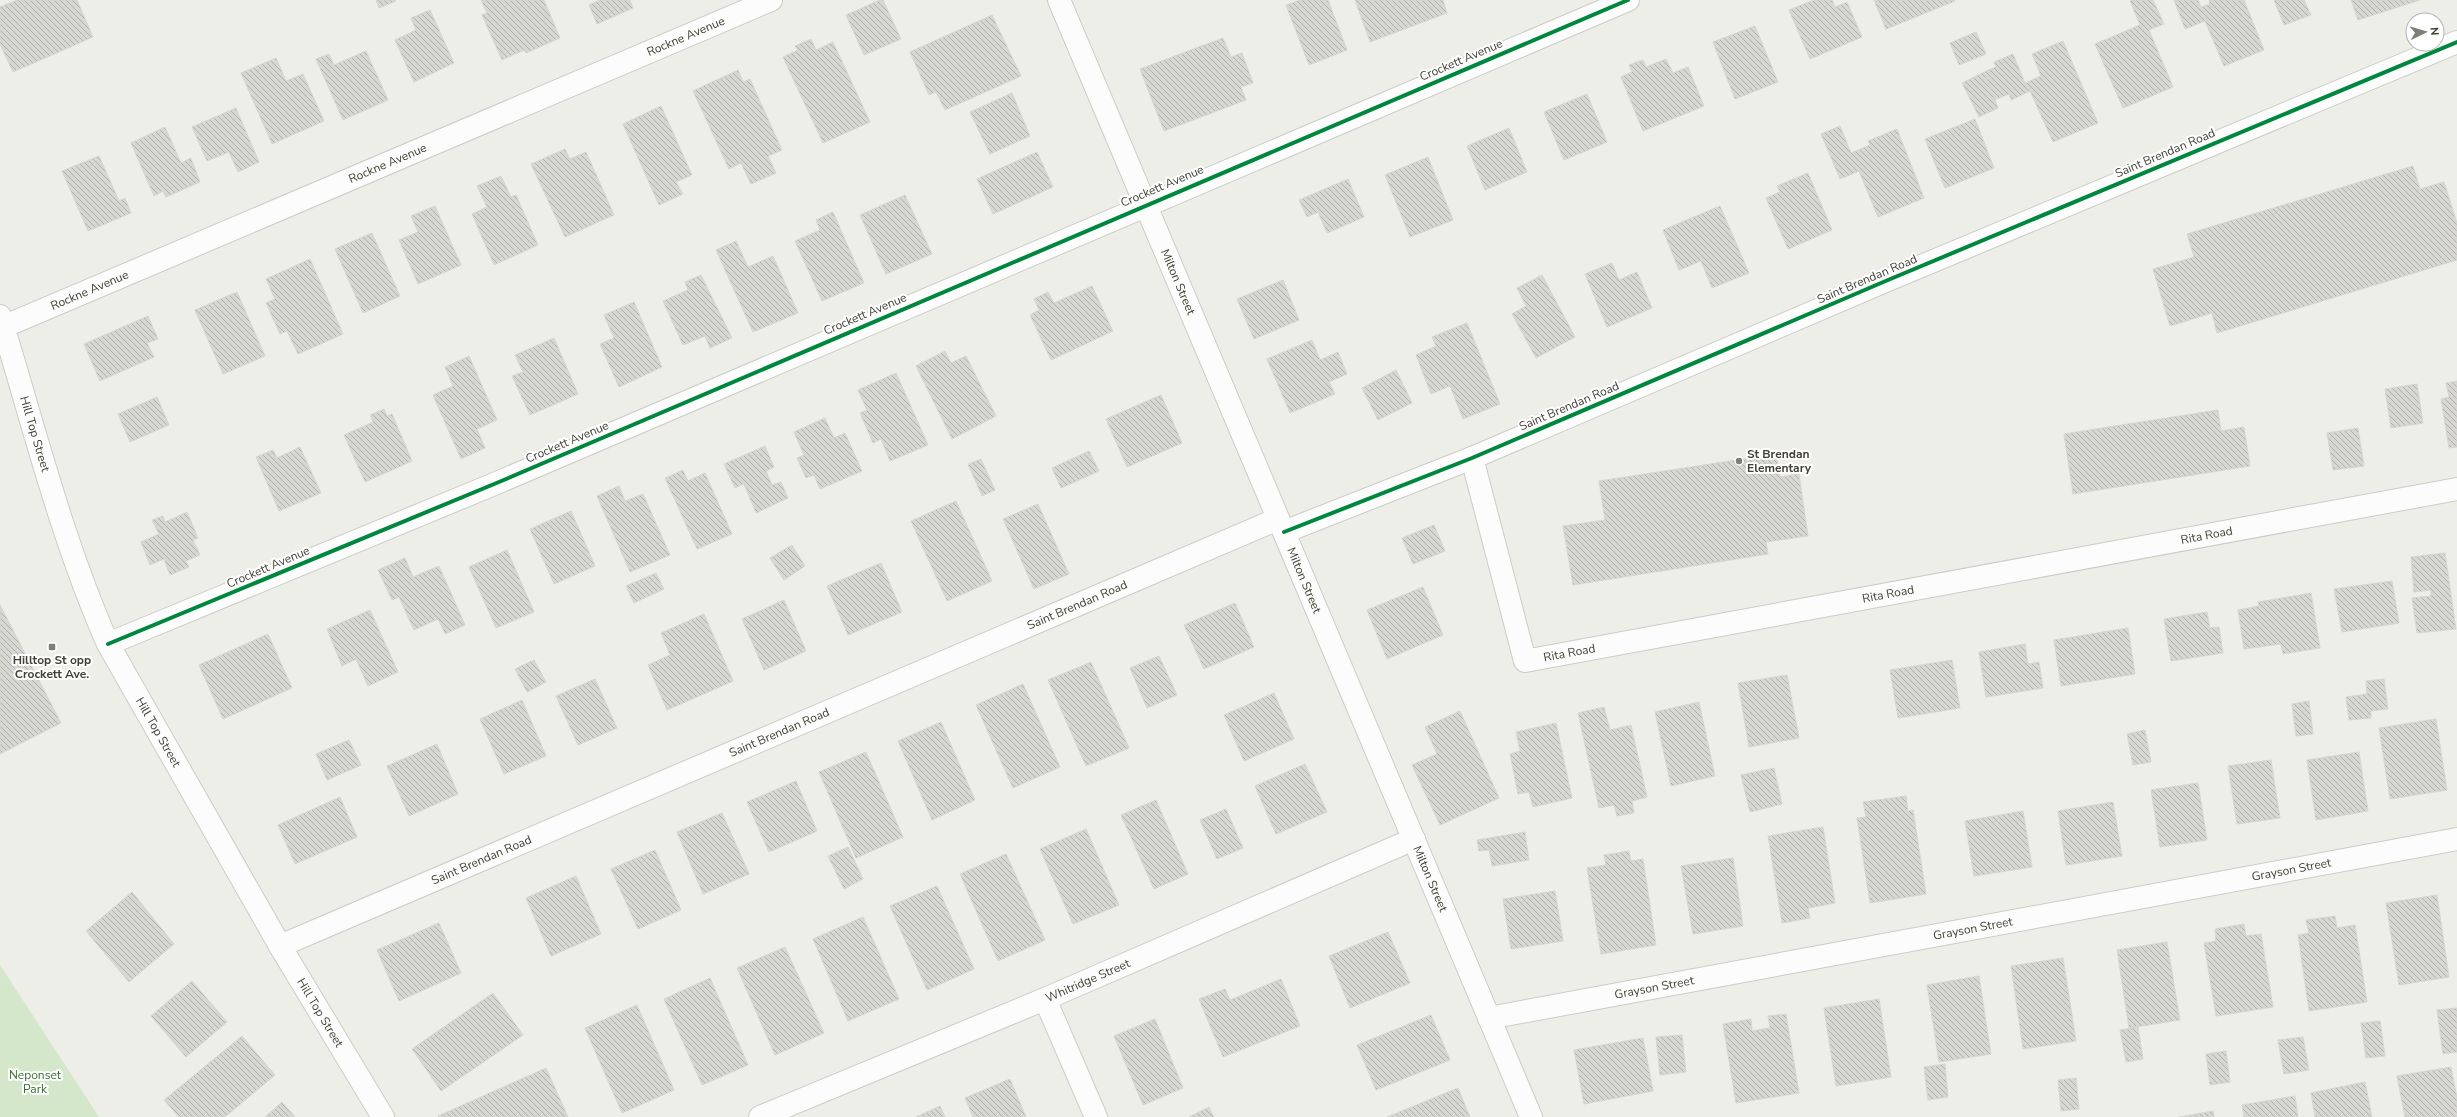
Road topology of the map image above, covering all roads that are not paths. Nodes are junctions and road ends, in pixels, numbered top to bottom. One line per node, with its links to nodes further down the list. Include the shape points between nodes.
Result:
1 (771, 0): 6 (street, Rockne Avenue)
2 (1059, 0): 5 (street, Milton Street)
3 (1628, 0): 5 (street, Crockett Avenue)
4 (2457, 42): 7 (street, Saint Brendan Road, via 1888,280)
5 (1146, 204): 9 (street, Milton Street); 10 (street, Crockett Avenue, via 507,479)
6 (2, 322): 10 (street, Hill Top Street, via 60,518 85,592)
7 (1472, 458): 8 (street, Rita Road, via 1525,661); 9 (street, Saint Brendan Road)
8 (2457, 490)
9 (1281, 525): 11 (street, Milton Street); 13 (street, Saint Brendan Road)
10 (108, 644): 13 (street, Hill Top Street)
11 (1414, 839): 14 (street, Whitridge Street); 15 (street, Milton Street)
12 (2457, 839): 15 (street, Grayson Street)
13 (280, 946): 16 (street, Hill Top Street)
14 (1045, 999): 17 (street, Whitridge Street); 18 (street)
15 (1489, 1018): 19 (street, Milton Street)
16 (384, 1117)
17 (760, 1117)
18 (1096, 1117)
19 (1531, 1117)

